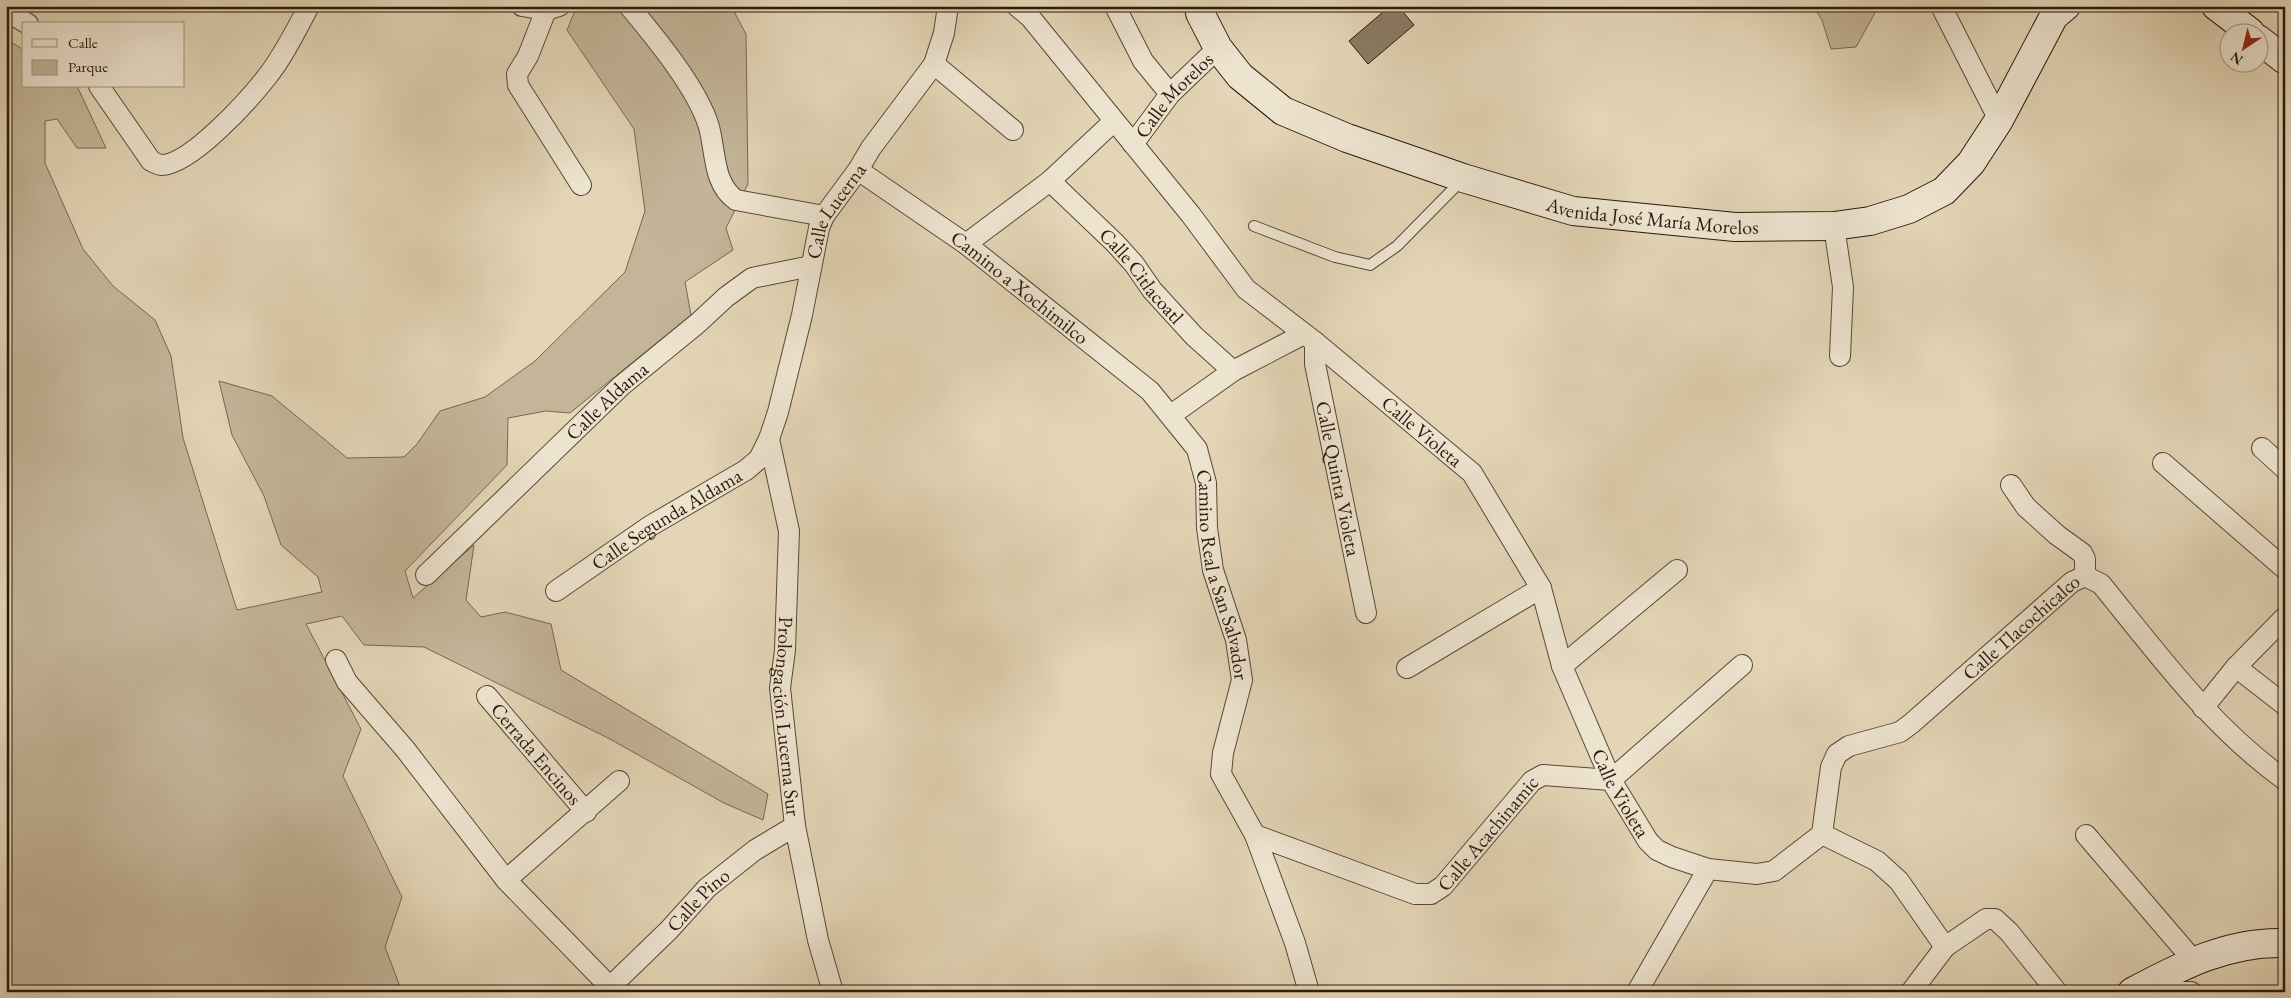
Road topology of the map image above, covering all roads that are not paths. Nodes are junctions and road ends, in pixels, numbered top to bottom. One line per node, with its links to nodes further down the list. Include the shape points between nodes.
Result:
1 (309, 6): 19 (street, via 266,77 231,117 198,147 173,162 160,165 151,161)
2 (522, 6): 11 (street)
3 (629, 6): 29 (street, via 661,44 692,92 709,126 719,180 725,192 736,200)
4 (948, 6): 18 (street, Calle Lucerna)
5 (1017, 6): 22 (street, Calle Violeta, via 1095,94)
6 (1116, 6): 20 (street, via 1143,61)
7 (1200, 6): 16 (main road, Avenida José María Morelos, via 1200,13)
8 (1941, 6): 21 (street)
9 (2066, 6): 21 (main road, Avenida José María Morelos, via 2054,16)
10 (2216, 6): 14 (main road)
11 (552, 8): 28 (street, via 517,74 518,85)
12 (6, 11): 13 (street)
13 (25, 22)
14 (2237, 22)
15 (2268, 47): 17 (main road)
16 (1218, 48): 20 (street, Calle Morelos); 26 (main road, Avenida José María Morelos, via 1240,76 1283,111 1347,138)
17 (2285, 60)
18 (934, 64): 23 (street); 25 (street, Calle Lucerna)
19 (100, 88)
20 (1170, 94): 24 (street, Calle Morelos)
21 (1999, 120): 31 (main road, Avenida José María Morelos, via 1971,163 1944,191 1910,209 1878,219)
22 (1113, 122): 24 (street, Calle Violeta); 27 (street)
23 (1013, 130)
24 (1133, 144): 34 (street, Calle Violeta, via 1246,289)
25 (858, 170): 29 (street, Calle Lucerna); 32 (street, Camino a Xochimilco)
26 (1463, 178): 30 (lane, via 1397,246 1370,265 1335,257); 31 (main road, Avenida José María Morelos, via 1573,210 1735,227)
27 (1050, 181): 32 (street); 36 (street, Calle Citlacoatl, via 1115,243 1194,336)
28 (580, 185)
29 (824, 216): 33 (street, Calle Lucerna)
30 (1254, 226)
31 (1834, 226): 35 (street, via 1843,286)
32 (966, 244): 37 (street, Camino a Xochimilco, via 1150,391)
33 (812, 266): 38 (street, Calle Lucerna); 45 (street, Calle Aldama, via 752,278 726,297 621,386)
34 (1309, 338): 36 (street); 47 (street, Calle Violeta, via 1472,473); 49 (street, Calle Quinta Violeta)
35 (1840, 356)
36 (1234, 371): 37 (street)
37 (1171, 416): 66 (street, Camino Real a San Salvador, via 1197,449 1206,483 1206,528 1212,570 1236,640 1242,680 1223,753 1221,774)
38 (769, 439): 48 (street, Calle Segunda Aldama, via 759,459 746,470 650,526); 63 (street, Prolongación Lucerna Sur, via 789,530 785,650 780,688)
39 (2262, 448): 41 (street)
40 (2163, 463): 43 (street)
41 (2285, 469)
42 (2011, 485): 46 (street, via 2026,507 2082,554)
43 (2285, 569)
44 (1677, 570): 53 (street)
45 (426, 575)
46 (2085, 576): 58 (street, Calle Tlacochicalco, via 2101,584); 64 (street, Calle Tlacochicalco, via 2072,582 1900,732 1849,746 1837,754 1831,767)
47 (1541, 588): 53 (street, Calle Violeta); 55 (street)
48 (556, 591)
49 (1366, 613)
50 (2285, 617): 54 (street)
51 (336, 660): 68 (street, via 346,682 404,749)
52 (1742, 665): 59 (street)
53 (1562, 666): 59 (street, Calle Violeta)
54 (2236, 667): 57 (street); 58 (street)
55 (1407, 668)
56 (487, 696): 62 (street, Cerrada Encinos)
57 (2285, 705)
58 (2203, 708): 60 (street, Calle Tlacochicalco, via 2258,761)
59 (1611, 780): 66 (street, Calle Acachinamic, via 1543,775 1532,781 1443,886 1431,894 1415,894); 67 (street, Calle Violeta, via 1648,841 1657,850)
60 (2285, 780)
61 (620, 781): 62 (street)
62 (586, 812): 68 (street)
63 (795, 826): 72 (street, Calle Pino, via 755,850 707,888); 73 (street, Prolongación Lucerna Sur, via 818,940)
64 (1822, 834): 67 (street, Calle Violeta, via 1774,871 1757,874); 70 (street, via 1877,861 1899,881)
65 (2086, 834): 71 (street)
66 (1255, 835): 74 (street, Camino Real a San Salvador, via 1296,943)
67 (1708, 869): 75 (street)
68 (506, 880): 72 (street)
69 (2285, 943): 71 (main road, via 2233,948)
70 (1945, 947): 76 (street); 77 (street, via 1986,920 1995,919)
71 (2193, 960): 78 (main road)
72 (610, 989)
73 (833, 992)
74 (1309, 992)
75 (1637, 992)
76 (1911, 992)
77 (2057, 992)
78 (2132, 992)
79 (2163, 992): 80 (street)
80 (2191, 992)

